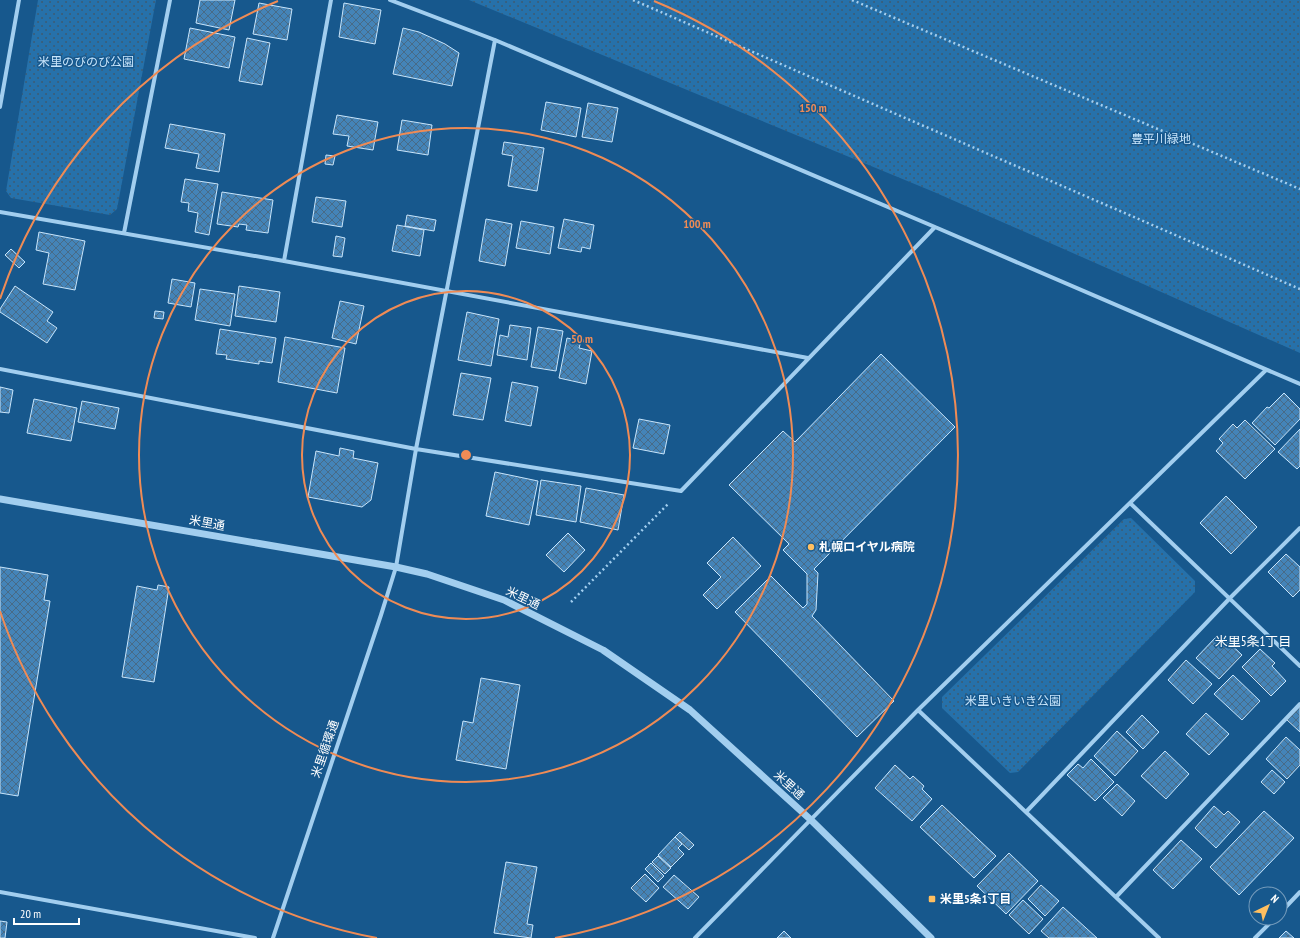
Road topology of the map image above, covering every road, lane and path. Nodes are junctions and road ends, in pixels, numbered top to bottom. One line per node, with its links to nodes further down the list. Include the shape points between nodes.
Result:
1 (19, 0): 8 (street)
2 (170, 0): 12 (street)
3 (331, 0): 13 (street)
4 (390, 0): 7 (street)
5 (633, 0): 14 (path)
6 (852, 0): 9 (path)
7 (495, 40): 11 (street); 15 (street, 米里循環通)
8 (0, 107)
9 (1300, 189)
10 (0, 212): 12 (street)
11 (935, 227): 16 (street); 18 (street)
12 (124, 234): 13 (street)
13 (284, 261): 15 (street)
14 (1300, 289)
15 (447, 292): 16 (street); 20 (street, 米里循環通)
16 (808, 358): 21 (street)
17 (0, 370): 20 (street)
18 (1266, 370): 19 (street); 23 (street)
19 (1300, 384)
20 (416, 448): 21 (street); 25 (street, 米里循環通)
21 (681, 491): 27 (path)
22 (0, 499): 25 (street, 米里通)
23 (1130, 503): 26 (street); 30 (street)
24 (1300, 528): 26 (street)
25 (396, 567): 32 (street, 米里通, via 427,574 504,600 603,650 690,710); 39 (street, 米里循環通)
26 (1230, 598): 28 (street); 31 (street)
27 (571, 602)
28 (1300, 666)
29 (1300, 704): 35 (street)
30 (918, 710): 31 (street); 32 (street)
31 (1026, 812): 35 (street)
32 (811, 820): 40 (street); 41 (street, 米里通)
33 (0, 892): 38 (street)
34 (1300, 892): 36 (street)
35 (1116, 898): 42 (street)
36 (1288, 905)
37 (1267, 926): 43 (street)
38 (255, 938)
39 (273, 938)
40 (695, 938)
41 (931, 938)
42 (1159, 938)
43 (1255, 938)

